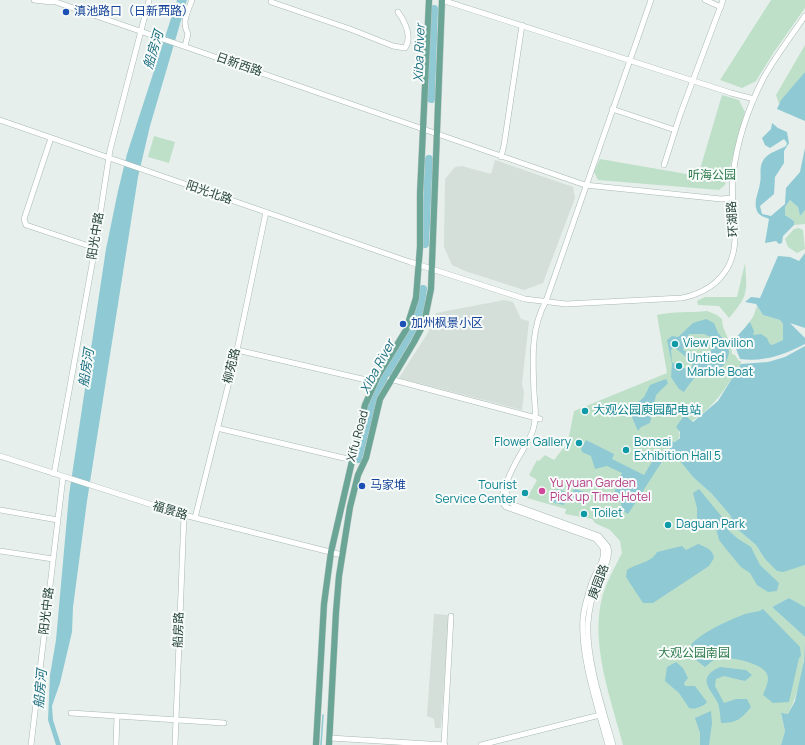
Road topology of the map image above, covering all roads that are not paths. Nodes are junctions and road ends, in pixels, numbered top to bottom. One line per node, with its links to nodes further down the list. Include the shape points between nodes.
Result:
1 (34, 0): 9 (street, 日新西路)
2 (149, 0): 15 (street, 阳光中路)
3 (192, 0): 16 (street, via 184,22 188,34)
4 (428, 0): 22 (main road, Xifu Road)
5 (442, 0): 14 (street); 24 (main road, Xifu Road)
6 (651, 0): 17 (street)
7 (705, 0): 11 (street)
8 (723, 0): 11 (street)
9 (52, 1): 15 (street, 日新西路)
10 (271, 2): 12 (street, via 393,46 405,48 408,30)
11 (721, 7): 18 (street)
12 (398, 12)
13 (805, 16): 19 (street, 环湖路, via 772,64)
14 (522, 25): 17 (street); 26 (street)
15 (140, 31): 16 (street, 日新西路); 27 (street, 阳光中路)
16 (185, 46): 22 (street, 日新西路)
17 (629, 59): 18 (street); 20 (street)
18 (693, 80): 19 (street); 23 (street)
19 (754, 99): 30 (street, 环湖路, via 735,160)
20 (612, 109): 23 (street); 29 (street)
21 (0, 120): 25 (street, 阳光北路)
22 (423, 130): 24 (street, 日新西路); 33 (main road, Xifu Road)
23 (675, 130): 28 (street)
24 (436, 134): 26 (street, 日新西路); 34 (main road, Xifu Road)
25 (51, 138): 27 (street, 阳光北路); 32 (street, via 24,219 26,224)
26 (501, 157): 29 (street, 日新西路)
27 (109, 158): 31 (street, 阳光北路); 32 (street, 阳光中路)
28 (664, 165)
29 (585, 185): 30 (street, 日新西路); 35 (street)
30 (732, 198): 35 (street, 环湖路, via 735,235 732,256 722,275 700,293 682,298 566,304)
31 (266, 212): 33 (street, 阳光北路); 36 (street, 柳苑路)
32 (95, 248): 43 (street, 阳光中路)
33 (419, 264): 34 (street, 阳光北路); 38 (main road, Xifu Road, via 416,298 411,318 400,342)
34 (432, 269): 35 (street, 环湖路, via 526,299); 37 (main road, Xifu Road, via 424,323)
35 (546, 301): 39 (street, via 540,312 533,350)
36 (237, 350): 38 (street); 40 (street, 柳苑路)
37 (390, 379): 39 (street); 52 (main road, Xifu Road, via 380,399 366,458 358,475)
38 (375, 382): 42 (main road, Xifu Road, via 363,413)
39 (538, 419): 45 (street)
40 (217, 428): 42 (street); 48 (street, 柳苑路)
41 (0, 456): 43 (street, 福景路)
42 (352, 460): 51 (main road, Xifu Road)
43 (54, 474): 44 (street, 福景路)
44 (62, 476): 47 (street, 福景路); 49 (street, 阳光中路)
45 (505, 488): 56 (street, via 501,501 506,507 596,539 603,548 603,558 587,598 583,625 584,649); 69 (street, 庚园路, via 506,498 514,505 599,536 608,547 609,557 591,599 588,624 591,659)
46 (0, 510): 49 (street)
47 (184, 515): 48 (street, 福景路); 58 (street, 船房路)
48 (195, 518): 51 (street, 福景路)
49 (58, 520): 53 (street, 阳光中路)
50 (0, 551): 53 (street)
51 (331, 552): 52 (street, 福景路); 64 (main road, Xifu Road, via 324,604)
52 (342, 555): 60 (main road, Xifu Road, via 336,612)
53 (53, 559): 61 (street, 阳光中路)
54 (451, 616): 66 (street)
55 (71, 713): 57 (street)
56 (600, 715): 67 (street); 68 (street)
57 (117, 716): 58 (street); 62 (street)
58 (176, 720): 59 (street); 63 (street, 船房路)
59 (224, 723)
60 (330, 738): 65 (main road, Xifu Road); 66 (street)
61 (31, 745)
62 (116, 745)
63 (175, 745)
64 (316, 745)
65 (330, 745)
66 (444, 745)
67 (481, 745)
68 (608, 745)
69 (613, 745)

